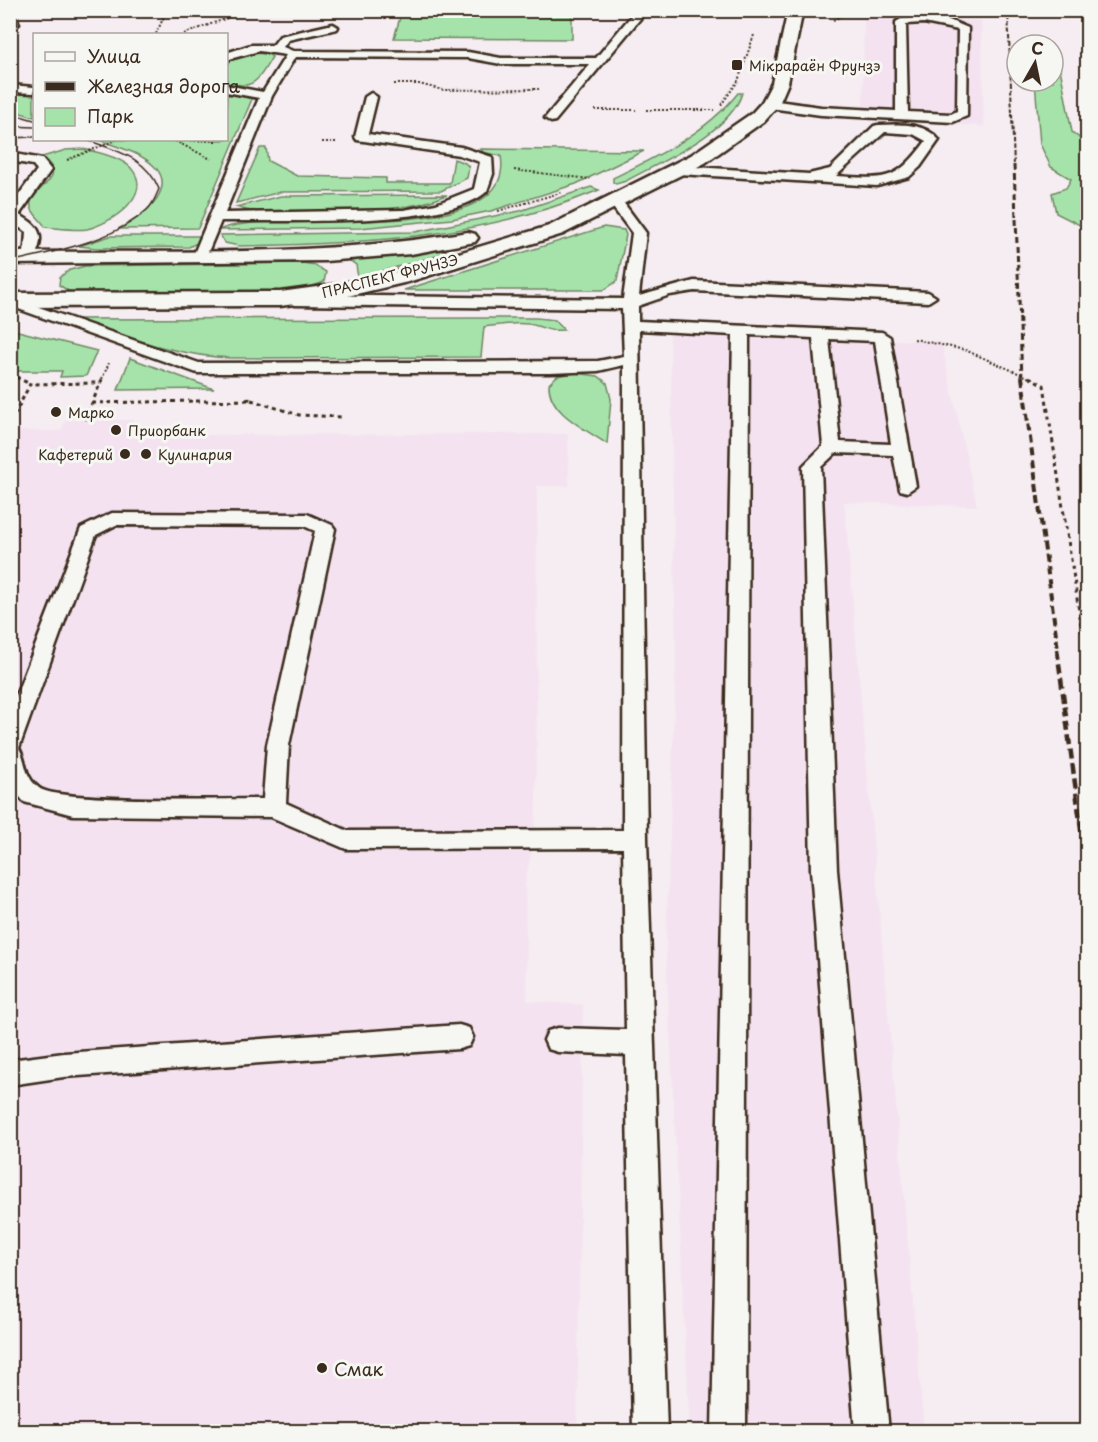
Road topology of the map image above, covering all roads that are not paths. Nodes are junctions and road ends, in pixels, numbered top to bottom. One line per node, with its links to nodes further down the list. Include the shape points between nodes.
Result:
1 (642, 11): 2 (lane); 9 (lane)
2 (800, 11): 15 (main road, ПРАСПЕКТ ФРУНЗЭ, via 780,83)
3 (10, 13): 4 (lane, via 14,24)
4 (10, 27)
5 (333, 27): 6 (lane, via 284,38)
6 (278, 48): 7 (lane); 8 (lane, via 248,49)
7 (292, 54): 9 (lane, via 468,55 501,61); 13 (lane)
8 (228, 56)
9 (599, 61): 17 (lane)
10 (10, 88): 12 (lane)
11 (228, 88): 13 (lane)
12 (33, 90)
13 (266, 96): 23 (lane)
14 (371, 97): 23 (lane, via 361,137 461,150 487,160 480,190 440,208 404,214)
15 (770, 104): 16 (lane); 19 (main road, ПРАСПЕКТ ФРУНЗЭ, via 733,136)
16 (902, 115): 16 (lane, via 953,118 963,113 963,27 953,23 902,22)
17 (551, 118)
18 (10, 157): 22 (lane, via 37,162 45,170)
19 (679, 170): 20 (lane); 21 (main road, ПРАСПЕКТ ФРУНЗЭ)
20 (810, 178): 20 (lane, via 899,180 933,140 917,131 878,129 835,172)
21 (615, 201): 24 (main road, ПРАСПЕКТ ФРУНЗЭ, via 454,241); 27 (main road, ПРАСПЕКТ ФРУНЗЭ, via 556,230); 31 (lane, via 639,233)
22 (11, 216): 26 (lane, via 33,232 32,247)
23 (216, 217): 25 (lane)
24 (325, 255): 25 (main road, ПРАСПЕКТ ФРУНЗЭ); 27 (main road, via 341,267 345,279)
25 (201, 256): 26 (main road, ПРАСПЕКТ ФРУНЗЭ)
26 (24, 258): 30 (main road)
27 (339, 291): 29 (main road, ПРАСПЕКТ ФРУНЗЭ)
28 (928, 297): 31 (lane, via 694,286 667,291)
29 (280, 299): 30 (main road, ПРАСПЕКТ ФРУНЗЭ); 31 (lane)
30 (10, 300): 34 (lane, via 197,368 550,368 598,366)
31 (631, 314): 32 (lane); 34 (lane)
32 (741, 330): 33 (lane); 47 (lane)
33 (820, 334): 35 (lane); 36 (lane, via 882,337)
34 (631, 359): 41 (lane)
35 (832, 447): 36 (lane); 48 (lane, via 812,466 824,870)
36 (901, 450): 37 (lane)
37 (907, 486)
38 (10, 743): 40 (lane, via 88,532 112,519 307,520 325,529 278,745)
39 (10, 753): 40 (lane, via 13,772 32,796 73,806)
40 (274, 808): 41 (lane, via 346,840)
41 (634, 839): 44 (lane)
42 (459, 1037): 45 (lane, via 64,1065)
43 (558, 1040): 44 (lane)
44 (640, 1043): 46 (lane)
45 (10, 1073)
46 (650, 1431)
47 (729, 1431)
48 (872, 1431)

